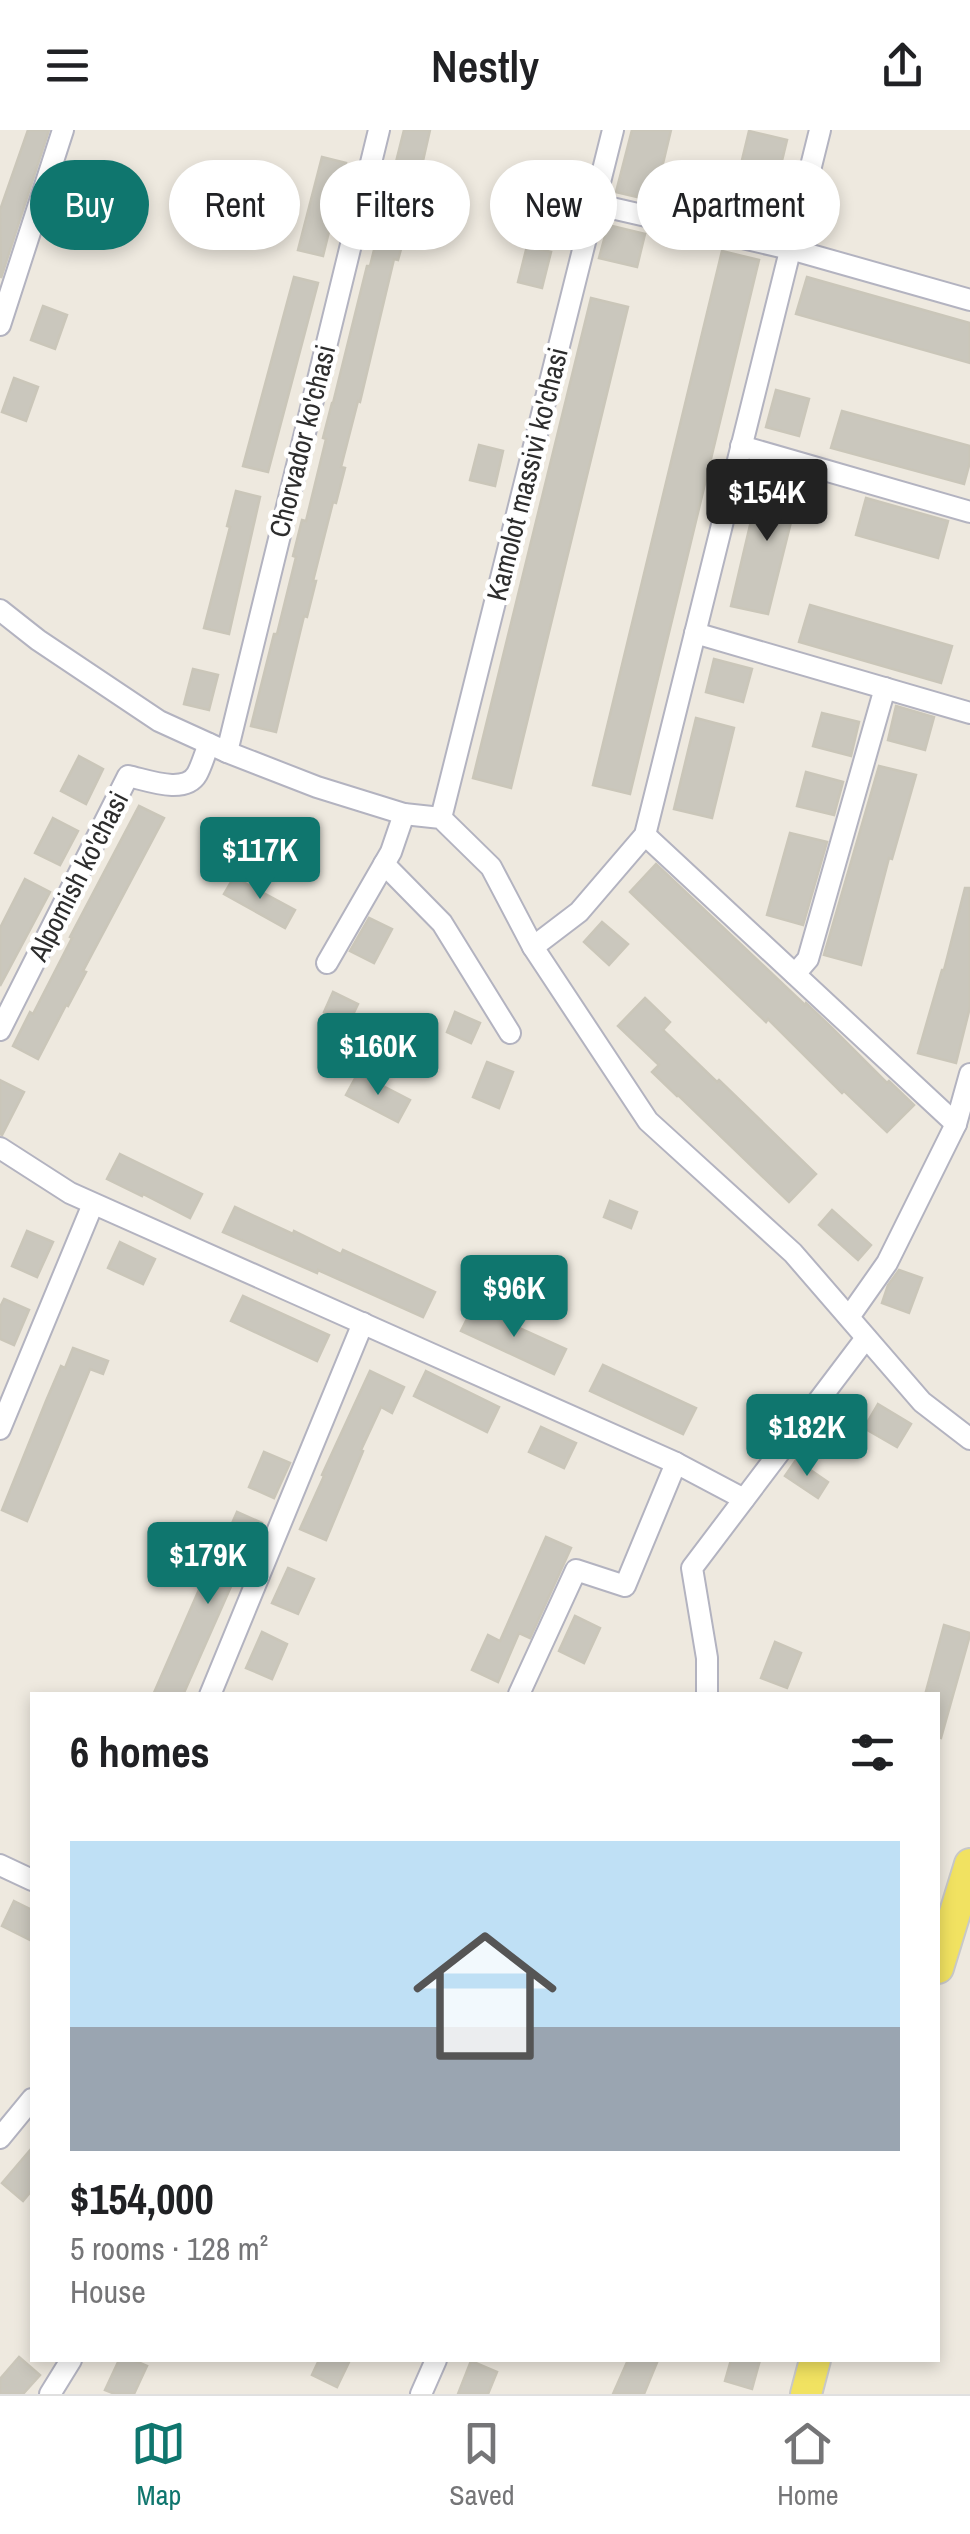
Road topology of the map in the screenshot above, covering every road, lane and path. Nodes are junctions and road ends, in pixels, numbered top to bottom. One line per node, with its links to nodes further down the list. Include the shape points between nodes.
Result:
1 (64, 130): 10 (street)
2 (379, 130): 17 (street, Chorvador ko'chasi)
3 (613, 130): 5 (street, Kamolot massivi ko'chasi)
4 (820, 130): 6 (street)
5 (605, 160)
6 (812, 160)
7 (583, 250): 18 (street, Kamolot massivi ko'chasi)
8 (790, 250): 9 (street); 11 (street)
9 (970, 300)
10 (0, 325)
11 (741, 446): 12 (street); 14 (street)
12 (970, 512)
13 (0, 610): 17 (street)
14 (695, 633): 15 (street); 19 (street)
15 (885, 688): 16 (street); 23 (street, via 808,959)
16 (970, 713)
17 (208, 758): 20 (street, via 317,786); 24 (street, Alpomish ko'chasi, via 185,784 128,776)
18 (441, 818): 20 (street); 21 (street, via 491,867)
19 (645, 835): 21 (street, via 579,912); 23 (street)
20 (394, 840): 22 (street); 25 (street)
21 (533, 947): 30 (street, via 648,1122 794,1253)
22 (327, 962)
23 (795, 974): 27 (street)
24 (0, 1030)
25 (510, 1033)
26 (970, 1074): 27 (street)
27 (956, 1124): 30 (street, via 887,1264)
28 (0, 1148): 29 (street)
29 (94, 1204): 31 (street); 33 (street)
30 (849, 1317): 32 (street)
31 (363, 1324): 35 (street); 37 (street)
32 (866, 1338): 34 (street, via 922,1402); 36 (street)
33 (0, 1428)
34 (970, 1440)
35 (676, 1463): 36 (street); 38 (street, via 625,1586 576,1570)
36 (744, 1499): 39 (street, via 692,1568)
37 (211, 1692)
38 (520, 1692)
39 (707, 1692)
40 (970, 1864): 43 (main road)
41 (0, 1865): 42 (street)
42 (30, 1879)
43 (940, 1962)
44 (30, 2101): 45 (street)
45 (2, 2134)
46 (70, 2362): 49 (street)
47 (435, 2362): 50 (street)
48 (814, 2362): 51 (main road)
49 (50, 2394)
50 (421, 2394)
51 (806, 2394)

